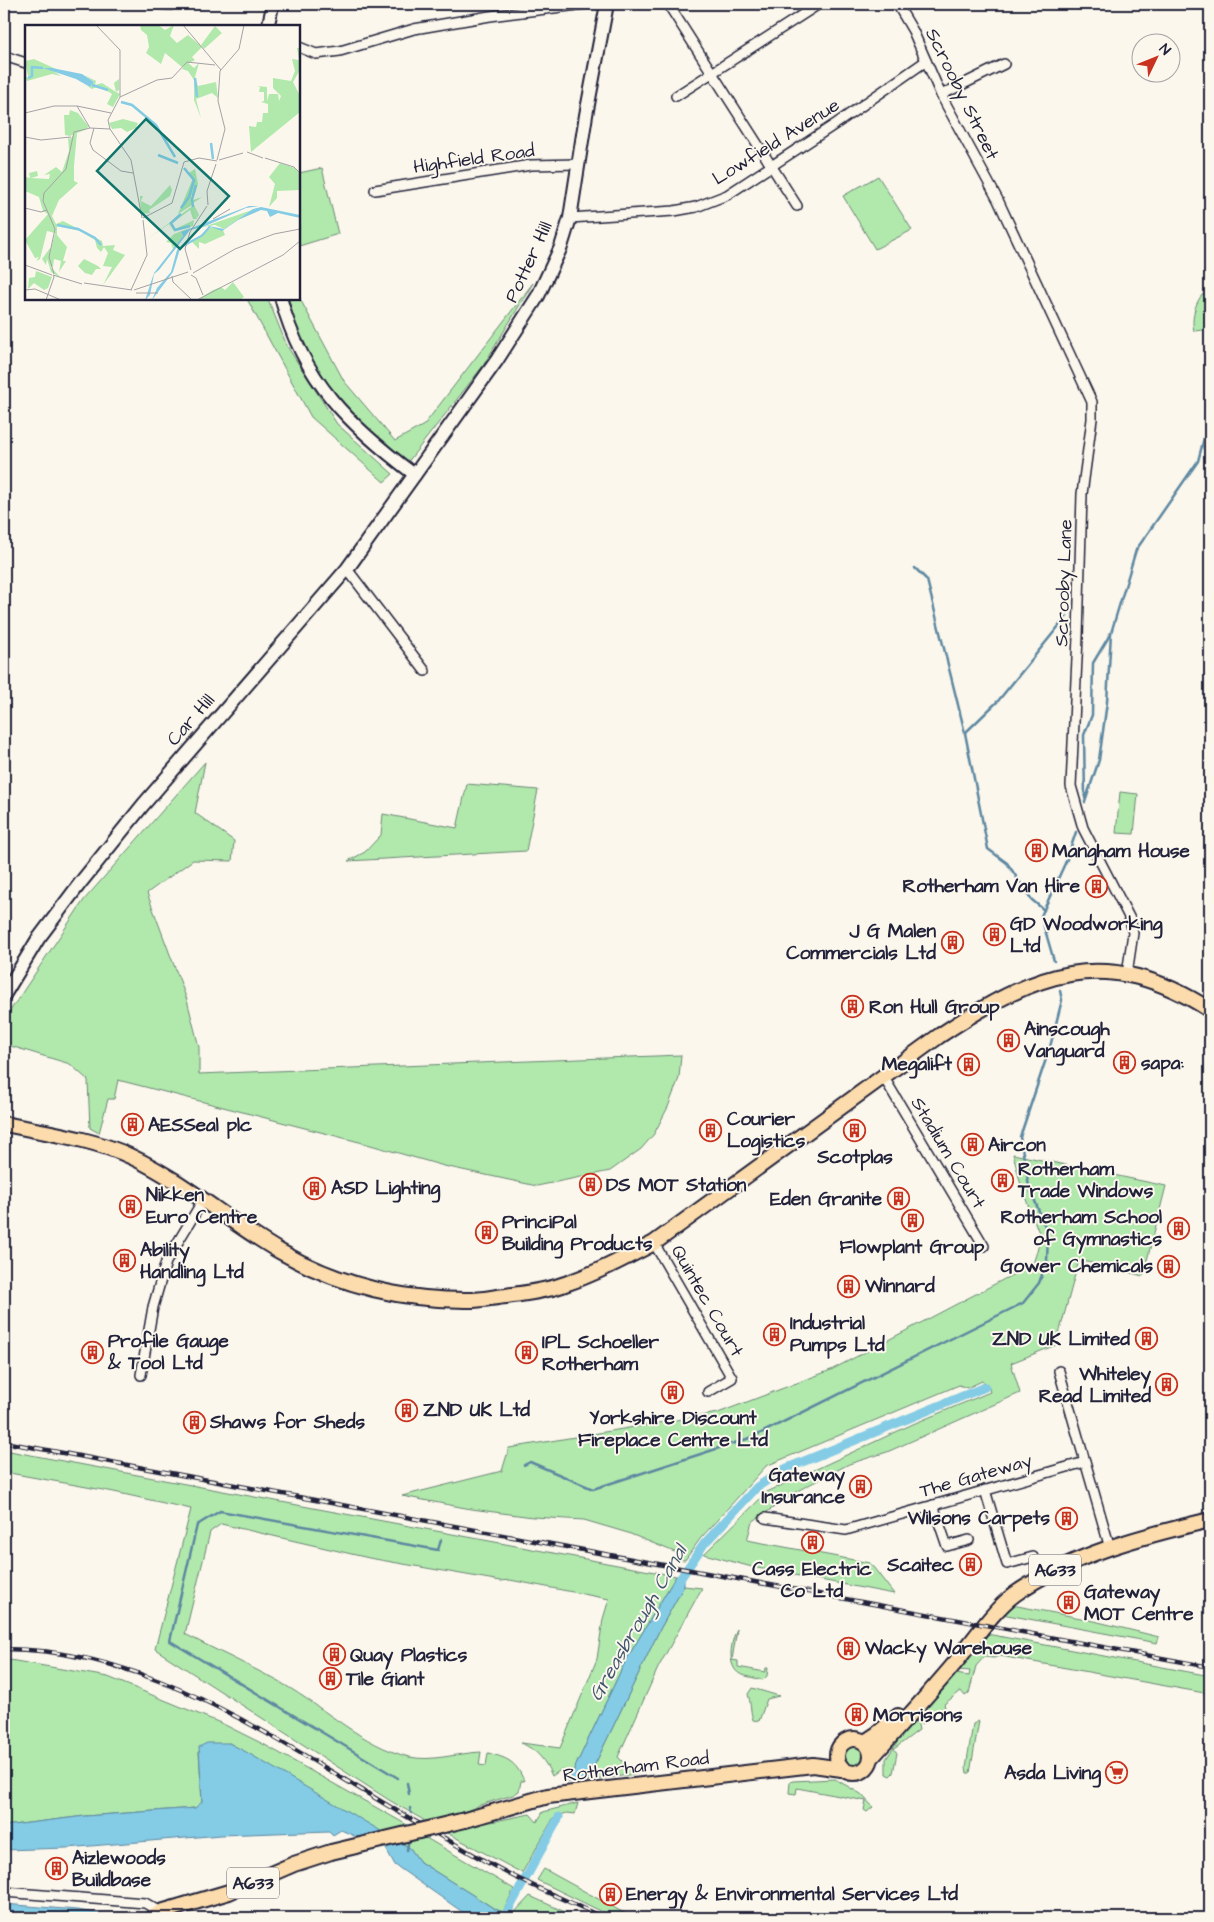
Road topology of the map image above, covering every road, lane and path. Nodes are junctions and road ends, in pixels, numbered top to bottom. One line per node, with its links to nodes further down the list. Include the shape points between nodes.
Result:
1 (158, 4): 8 (street)
2 (273, 4): 9 (street)
3 (586, 4): 10 (street, via 414,29 340,51 316,54)
4 (607, 4): 18 (main road, Potter Hill)
5 (668, 4): 15 (street)
6 (818, 4): 15 (street)
7 (897, 4): 12 (street, Scrooby Street)
8 (171, 5)
9 (268, 25)
10 (300, 47)
11 (4, 56): 13 (street)
12 (926, 62): 16 (street, Scrooby Street); 19 (street, Lowfield Avenue)
13 (25, 63)
14 (1004, 64): 16 (street)
15 (712, 74): 17 (street); 19 (street)
16 (940, 95): 21 (street, Scrooby Street)
17 (676, 96)
18 (578, 164): 20 (street, Highfield Road, via 531,165); 23 (main road, Potter Hill)
19 (771, 165): 22 (street); 23 (street, Lowfield Avenue, via 727,194 696,207)
20 (375, 190)
21 (998, 200): 28 (street, Scrooby Lane, via 1092,402 1082,494 1071,786 1087,837 1130,919 1133,934)
22 (797, 206)
23 (570, 218): 25 (main road, Potter Hill, via 561,247 538,296)
24 (281, 300): 25 (street, via 296,340 313,374 330,398 348,420)
25 (415, 476): 26 (main road, Car Hill)
26 (347, 569): 27 (street); 29 (main road, Car Hill, via 143,804 38,939)
27 (425, 671)
28 (1127, 974): 30 (main road, via 1164,985); 31 (main road, via 1085,972 1032,983 973,1013)
29 (4, 995)
30 (1210, 1010)
31 (883, 1076): 34 (main road); 35 (street, Stadium Court)
32 (4, 1124): 33 (main road, via 102,1145 131,1156)
33 (203, 1200): 34 (main road, via 280,1252 329,1276 409,1298 466,1300 530,1293 564,1285); 37 (street, via 166,1262 153,1307)
34 (654, 1243): 38 (street, Quintec Court, via 732,1378)
35 (984, 1246)
36 (1058, 1371): 39 (street)
37 (141, 1375)
38 (708, 1392)
39 (1085, 1462): 40 (street, The Gateway); 45 (street)
40 (985, 1490): 41 (street, The Gateway); 46 (street, via 1007,1564)
41 (933, 1505): 42 (street, The Gateway, via 846,1530); 44 (street, via 947,1546)
42 (765, 1518)
43 (1210, 1520): 45 (main road, Rotherham Road / A633)
44 (970, 1540)
45 (1110, 1548): 47 (main road, Rotherham Road / A633, via 1058,1569 1015,1594)
46 (1033, 1557)
47 (939, 1682): 48 (main road, Rotherham Road / A633); 50 (main road, Rotherham Road / A633)
48 (865, 1742): 49 (main road, Rotherham Road / A633, via 847,1740); 50 (main road)
49 (837, 1752): 51 (main road, Rotherham Road / A633); 52 (main road)
50 (872, 1757): 52 (main road, Rotherham Road / A633, via 868,1767 859,1773)
51 (813, 1765): 52 (main road, Rotherham Road / A633); 54 (main road, Rotherham Road / A633, bridge, via 554,1796 331,1852 229,1892)
52 (842, 1769)
53 (4, 1892): 54 (street, via 145,1903)
54 (157, 1915)

